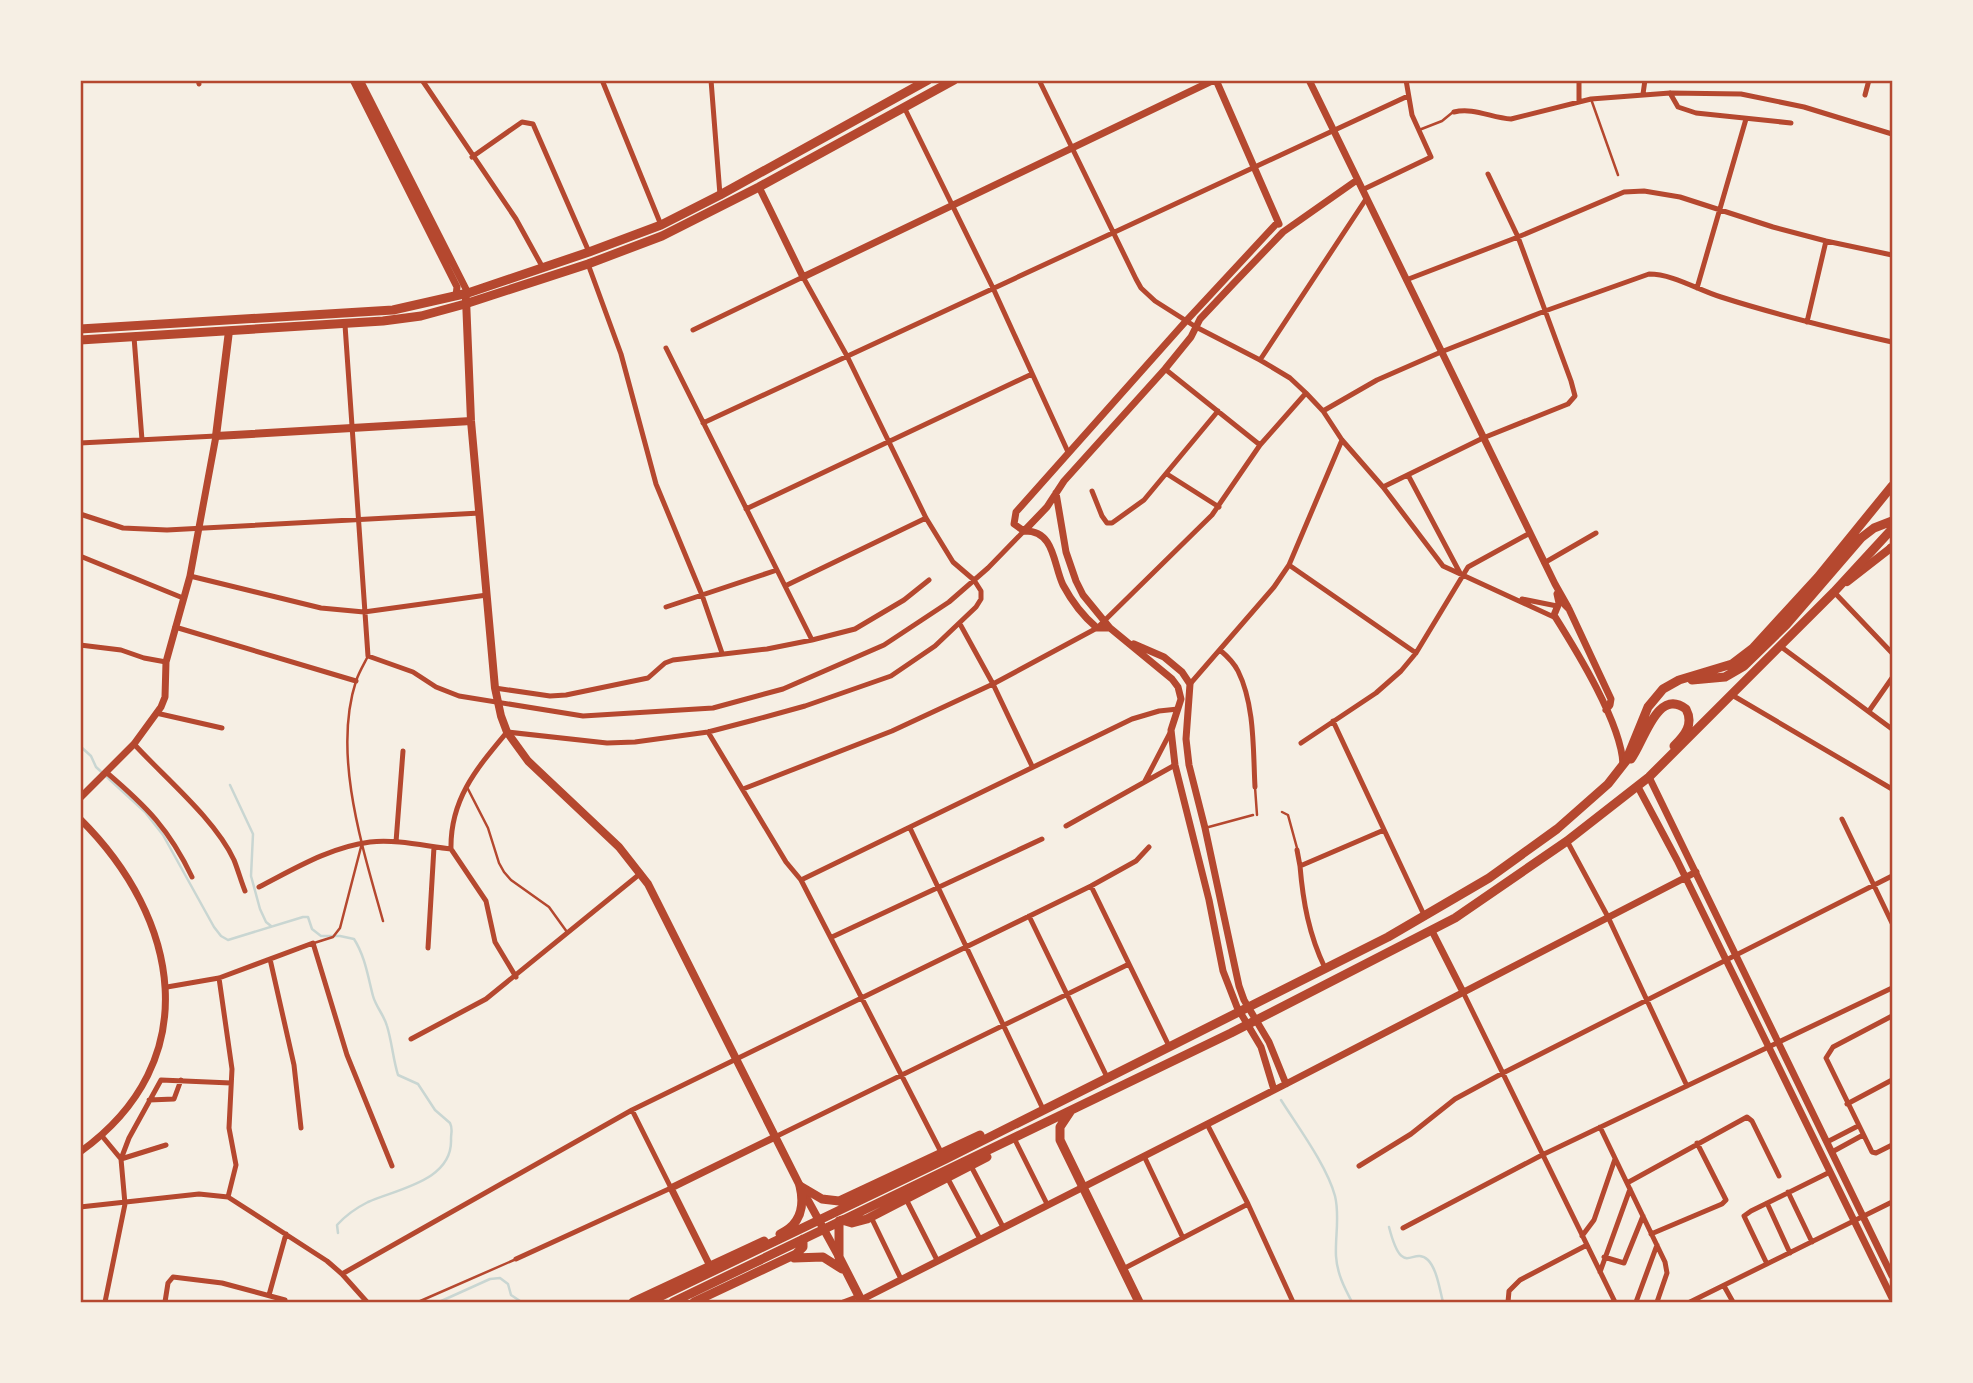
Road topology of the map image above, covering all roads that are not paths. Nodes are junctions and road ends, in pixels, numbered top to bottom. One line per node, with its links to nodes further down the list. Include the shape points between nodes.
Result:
1 (354, 80): 55 (street, via 457,287)
2 (360, 80): 54 (street)
3 (422, 80): 29 (street)
4 (602, 80): 41 (street)
5 (712, 80): 36 (street)
6 (928, 80): 36 (main road)
7 (954, 80): 21 (main road)
8 (1039, 80): 28 (street)
9 (1215, 80): 28 (street); 30 (street)
10 (1309, 80): 25 (street)
11 (1406, 80): 18 (street)
12 (1578, 80): 20 (street)
13 (1645, 80): 16 (street)
14 (1869, 80): 17 (street)
15 (1670, 93): 16 (street); 23 (street, via 1675,104 1685,110); 27 (street, via 1756,96)
16 (1643, 94): 19 (street)
17 (1865, 95)
18 (1408, 96): 25 (street); 26 (street)
19 (1591, 99): 20 (street); 32 (lane)
20 (1578, 102): 22 (street, via 1511,119)
21 (904, 107): 34 (main road); 38 (street)
22 (1454, 112): 26 (lane)
23 (1746, 119): 24 (street); 39 (street)
24 (1791, 123)
25 (1333, 130): 30 (street); 33 (street)
26 (1419, 130): 35 (street, via 1430,158)
27 (1892, 134)
28 (1072, 148): 38 (street); 43 (street)
29 (472, 157): 46 (street, via 522,122 533,124); 49 (street)
30 (1254, 167): 40 (street); 43 (street)
31 (1488, 174): 44 (street)
32 (1618, 175)
33 (1357, 180): 35 (street); 42 (street)
34 (759, 187): 48 (main road, via 662,236); 50 (street)
35 (1362, 190): 37 (street)
36 (720, 195): 41 (main road)
37 (1366, 199): 51 (street); 71 (street)
38 (953, 206): 50 (street); 52 (street)
39 (1721, 210): 44 (street, via 1662,193 1624,192); 45 (street); 53 (street)
40 (1278, 222): 42 (street); 58 (street)
41 (661, 225): 46 (main road)
42 (1283, 232): 61 (street)
43 (1113, 233): 52 (street); 58 (street, via 1141,288)
44 (1518, 237): 51 (street); 57 (street)
45 (1826, 241): 47 (street); 59 (street)
46 (589, 253): 49 (main road)
47 (1892, 255)
48 (588, 264): 56 (main road); 119 (street, via 621,354 656,484)
49 (544, 268): 54 (main road)
50 (803, 277): 63 (street); 70 (street)
51 (1406, 280): 69 (street)
52 (993, 288): 70 (street); 73 (street)
53 (1697, 288): 57 (street, via 1649,274); 59 (street)
54 (468, 293): 55 (main road); 56 (main road)
55 (456, 296): 56 (main road); 62 (main road, via 393,310)
56 (464, 304): 60 (main road, via 421,316); 77 (main road)
57 (1545, 312): 69 (street); 81 (street, via 1572,381 1574,399)
58 (1185, 320): 61 (street); 87 (street)
59 (1807, 322): 67 (street)
60 (345, 325): 64 (main road); 79 (street)
61 (1196, 327): 71 (street); 72 (street)
62 (80, 329)
63 (693, 330)
64 (229, 331): 65 (main road); 80 (main road)
65 (134, 337): 66 (main road); 82 (street)
66 (80, 340)
67 (1892, 342)
68 (666, 348): 78 (street)
69 (1441, 352): 76 (street, via 1377,380); 81 (street)
70 (846, 356): 78 (street); 85 (street)
71 (1261, 360): 74 (street)
72 (1165, 369): 75 (street); 93 (street)
73 (1032, 374): 85 (street); 87 (street)
74 (1306, 393): 76 (street); 86 (street)
75 (1218, 411): 86 (street); 88 (street)
76 (1323, 411): 83 (street)
77 (471, 421): 79 (main road); 96 (main road)
78 (704, 423): 95 (street)
79 (350, 426): 80 (main road); 98 (street)
80 (216, 436): 82 (street); 101 (street)
81 (1483, 438): 89 (street); 104 (street)
82 (142, 440): 84 (street)
83 (1342, 440): 91 (street); 109 (street)
84 (80, 443)
85 (887, 443): 95 (street); 99 (street)
86 (1260, 444): 94 (street)
87 (1069, 452): 103 (street, via 1014,516 1014,524)
88 (1167, 474): 92 (street, via 1144,500 1110,523 1102,516); 94 (street)
89 (1408, 475): 91 (street); 112 (street)
90 (1892, 486): 143 (main road, via 1747,654 1723,668)
91 (1383, 487): 112 (street, via 1443,566)
92 (1093, 491)
93 (1056, 493): 103 (street); 128 (street, via 1072,573)
94 (1219, 507): 128 (street)
95 (746, 509): 110 (street)
96 (480, 513): 98 (street); 118 (main road)
97 (80, 514): 101 (street, via 137,530)
98 (357, 518): 101 (street); 124 (street)
99 (926, 518): 114 (street, via 953,562); 116 (street)
100 (1892, 521): 143 (main road, via 1861,538 1802,607 1735,673)
101 (199, 528): 111 (street)
102 (1892, 529): 117 (main road)
103 (1024, 531): 114 (street); 130 (street, via 1034,531 1046,540 1063,584)
104 (1530, 533): 108 (street); 112 (street, via 1468,567)
105 (1596, 533): 108 (street)
106 (1892, 548): 117 (main road)
107 (80, 556): 121 (street)
108 (1544, 563): 115 (street)
109 (1289, 565): 135 (street); 137 (street)
110 (777, 570): 116 (street); 119 (street)
111 (190, 576): 121 (street); 124 (street, via 321,608)
112 (1461, 576): 120 (street); 137 (street)
113 (929, 580): 131 (street, via 855,629)
114 (974, 580): 127 (street, via 981,599); 149 (street, via 884,645 750,699 690,710 583,716)
115 (1555, 584): 122 (street); 125 (street)
116 (785, 586): 131 (street)
117 (1833, 592): 134 (main road); 138 (street)
118 (487, 595): 124 (street); 146 (main road)
119 (702, 595): 123 (street); 136 (street)
120 (1508, 597): 122 (street); 126 (street)
121 (183, 598): 129 (street)
122 (1558, 606): 125 (street); 126 (street, via 1554,612)
123 (666, 607)
124 (364, 611): 139 (street)
125 (1569, 611): 126 (street, via 1567,619); 151 (street, via 1611,699)
126 (1557, 619): 151 (street)
127 (960, 624): 144 (street); 159 (street, via 891,676 805,706)
128 (1108, 625): 130 (street); 132 (street)
129 (175, 627): 140 (street); 142 (street)
130 (1097, 628): 144 (street)
131 (812, 640): 136 (street)
132 (1127, 641): 145 (street, via 1164,657); 148 (street, via 1175,681)
133 (80, 645): 140 (street)
134 (1780, 646): 147 (main road); 152 (street)
135 (1220, 650): 145 (street); 171 (street, via 1237,668 1246,697)
136 (722, 653): 146 (street, via 673,660 648,678 566,695)
137 (1416, 653): 154 (street, via 1393,679)
138 (1892, 653)
139 (368, 656): 142 (lane); 149 (street, via 413,671 436,688)
140 (166, 662): 153 (street, via 165,697)
141 (1892, 678): 152 (street)
142 (356, 681): 187 (lane, via 348,749)
143 (1673, 683): 165 (main road, via 1648,707)
144 (993, 684): 164 (street); 173 (street, via 892,731)
145 (1190, 684): 148 (street)
146 (495, 688): 149 (main road)
147 (1732, 695): 167 (main road); 174 (street)
148 (1185, 699): 150 (street); 182 (street, via 1187,758)
149 (498, 702): 158 (main road)
150 (1178, 709): 157 (street); 164 (street, via 1132,719)
151 (1606, 710): 165 (street, via 1621,745)
152 (1870, 711): 156 (street)
153 (156, 713): 155 (street); 161 (street)
154 (1333, 721): 160 (street); 183 (street)
155 (222, 728)
156 (1892, 729)
157 (1171, 730): 163 (street); 168 (street)
158 (507, 732): 159 (street, via 607,743); 170 (street); 194 (main road, via 528,761)
159 (708, 732): 173 (street)
160 (1301, 743)
161 (134, 744): 166 (street); 203 (street, via 222,841)
162 (403, 751): 186 (street)
163 (1175, 765): 168 (street); 204 (street)
164 (1032, 766): 181 (street)
165 (1623, 766): 169 (main road)
166 (104, 774): 175 (street); 196 (street, via 154,816 175,842)
167 (1649, 777): 172 (main road); 193 (street)
168 (1145, 780): 180 (street)
169 (1608, 784): 176 (main road, via 1636,752 1661,708 1672,704 1686,709 1690,722 1683,736); 206 (main road, via 1521,857)
170 (467, 787): 190 (street, via 452,821); 211 (lane, via 504,872 549,907)
171 (1255, 787): 182 (lane, via 1255,815)
172 (1638, 787): 176 (main road); 197 (street)
173 (743, 789): 198 (street)
174 (1892, 789)
175 (80, 798)
176 (1611, 809): 185 (main road)
177 (1282, 812): 191 (lane, via 1288,815)
178 (80, 819): 224 (street, via 118,860 132,883 157,939)
179 (1842, 819): 200 (street)
180 (1066, 826)
181 (910, 828): 198 (street); 202 (street)
182 (1205, 828): 209 (street)
183 (1384, 830): 192 (street); 206 (street)
184 (1042, 839): 202 (street)
185 (1567, 841): 207 (street); 212 (main road)
186 (396, 842): 187 (street); 188 (street)
187 (362, 844): 201 (street, via 308,862); 208 (lane); 214 (lane, via 340,928 333,937)
188 (434, 847): 190 (street); 216 (street)
189 (1149, 847): 199 (street, via 1136,861)
190 (451, 849): 222 (street, via 486,901 495,942)
191 (1297, 850): 192 (street)
192 (1300, 866): 221 (street, via 1310,933)
193 (1696, 872): 197 (street); 217 (street)
194 (641, 873): 211 (street); 236 (main road)
195 (1892, 876): 200 (street)
196 (192, 877)
197 (1686, 877): 207 (street); 219 (street)
198 (801, 880): 213 (street)
199 (1091, 886): 205 (street); 220 (street)
200 (1874, 886): 210 (street); 217 (street)
201 (259, 887)
202 (939, 889): 213 (street); 215 (street)
203 (245, 891)
204 (1210, 907): 209 (street, via 1217,923); 245 (street, via 1228,985 1261,1047)
205 (1029, 916): 215 (street); 227 (street)
206 (1425, 917): 221 (main road)
207 (1608, 917): 226 (street); 229 (street)
208 (383, 921)
209 (1226, 922): 243 (street, via 1241,994 1269,1042)
210 (1892, 923)
211 (567, 932): 222 (street)
212 (1432, 932): 226 (street); 250 (main road)
213 (832, 937): 228 (street)
214 (313, 943): 218 (street); 270 (street, via 347,1055)
215 (966, 946): 228 (street); 231 (street)
216 (428, 948)
217 (1736, 955): 219 (street); 233 (street)
218 (270, 959): 223 (street); 253 (street, via 294,1065)
219 (1727, 960): 229 (street); 235 (street)
220 (1129, 964): 227 (street); 234 (street)
221 (1325, 968): 234 (main road)
222 (516, 976): 232 (street, via 486,999)
223 (219, 978): 224 (street); 242 (street)
224 (167, 987): 256 (street, via 163,1027 153,1061 136,1094)
225 (1892, 988): 233 (street)
226 (1463, 992): 237 (street); 243 (street)
227 (1067, 994): 231 (street); 239 (street)
228 (863, 997): 236 (street); 238 (street)
229 (1647, 1000): 237 (street); 244 (street)
230 (1892, 1016): 247 (street, via 1828,1052 1826,1062)
231 (1003, 1026): 238 (street); 248 (street)
232 (411, 1039)
233 (1779, 1042): 235 (street); 259 (street)
234 (1169, 1046): 239 (main road)
235 (1769, 1047): 244 (street); 273 (street)
236 (737, 1059): 249 (street); 257 (main road)
237 (1503, 1073): 265 (street); 272 (street, via 1455,1099 1411,1134)
238 (902, 1075): 257 (street); 266 (street)
239 (1107, 1077): 248 (main road)
240 (181, 1080): 242 (street); 246 (street, via 161,1080); 246 (street, via 174,1099)
241 (1892, 1080): 247 (street)
242 (231, 1083): 282 (street, via 229,1128 236,1165)
243 (1286, 1084): 245 (street)
244 (1688, 1086): 254 (street)
245 (1274, 1090): 251 (street)
246 (149, 1100): 268 (street)
247 (1847, 1104): 252 (street)
248 (1043, 1109): 266 (main road)
249 (632, 1110): 279 (street); 316 (street)
250 (1071, 1111): 258 (main road); 277 (main road, via 1059,1137)
251 (1207, 1124): 267 (street); 287 (street)
252 (1858, 1126): 255 (street); 259 (street)
253 (301, 1128)
254 (1600, 1128): 265 (street); 269 (street)
255 (1863, 1135): 262 (street, via 1873,1153); 264 (street)
256 (102, 1136): 263 (street); 268 (street)
257 (775, 1137): 276 (main road); 279 (street)
258 (1014, 1138): 271 (main road); 288 (street); 331 (main road)
259 (1827, 1142): 264 (street)
260 (1697, 1143): 274 (street, via 1747,1117); 278 (street); 299 (street, via 1726,1200)
261 (166, 1145): 268 (street)
262 (1892, 1145)
263 (80, 1152)
264 (1832, 1152): 293 (street)
265 (1542, 1155): 296 (street); 300 (street)
266 (943, 1156): 281 (main road); 330 (main road)
267 (1144, 1156): 277 (street); 302 (street)
268 (121, 1159): 286 (street)
269 (1615, 1159): 278 (street); 300 (street, via 1594,1220)
270 (392, 1166)
271 (971, 1166): 275 (main road); 295 (street)
272 (1359, 1166)
273 (1830, 1172): 280 (street); 294 (street)
274 (1779, 1176)
275 (948, 1179): 283 (main road); 301 (street)
276 (800, 1186): 281 (main road, via 828,1201); 297 (main road, via 802,1210); 307 (main road)
277 (1083, 1186): 288 (street); 314 (main road)
278 (1628, 1186): 291 (street); 308 (street)
279 (671, 1188): 309 (street); 313 (street)
280 (1788, 1192): 285 (street); 303 (street)
281 (851, 1196): 290 (main road)
282 (229, 1197): 286 (street, via 199,1194); 298 (street)
283 (906, 1199): 292 (main road); 311 (street)
284 (1892, 1202): 293 (street)
285 (1767, 1203): 306 (street); 312 (street, via 1746,1214 1745,1220)
286 (125, 1204): 289 (street); 325 (street)
287 (1248, 1204): 302 (street); 335 (street)
288 (1046, 1205): 295 (street)
289 (80, 1208)
290 (839, 1213): 292 (main road, via 848,1223); 307 (main road)
291 (1643, 1216): 299 (street); 308 (street, via 1625,1261)
292 (871, 1217): 319 (street)
293 (1864, 1217): 294 (street); 318 (street)
294 (1855, 1221): 303 (street); 322 (street)
295 (1003, 1227): 301 (street)
296 (1403, 1228)
297 (786, 1231): 310 (main road, via 798,1232 804,1244); 313 (main road)
298 (286, 1234): 316 (street); 321 (street)
299 (1651, 1234): 305 (street)
300 (1582, 1236): 304 (street)
301 (980, 1238): 311 (street)
302 (1183, 1238): 314 (street)
303 (1812, 1242): 306 (street)
304 (1587, 1245): 315 (street); 336 (street, via 1520,1280 1509,1291)
305 (1657, 1245): 338 (street); 339 (street, via 1667,1273)
306 (1790, 1253): 312 (street)
307 (839, 1257): 317 (main road)
308 (1604, 1257): 315 (street)
309 (516, 1259): 328 (lane)
310 (785, 1259): 317 (main road, via 823,1257); 332 (main road)
311 (937, 1260): 319 (street)
312 (1767, 1264): 320 (street)
313 (710, 1266): 329 (main road)
314 (1123, 1269): 334 (main road)
315 (1600, 1272): 337 (street)
316 (342, 1273): 327 (street)
317 (847, 1274): 323 (main road)
318 (1892, 1276)
319 (901, 1279): 323 (street)
320 (1724, 1286): 340 (street); 341 (street)
321 (269, 1295): 324 (street); 326 (street, via 173,1277)
322 (1892, 1298)
323 (860, 1299): 333 (street)
324 (285, 1300)
325 (105, 1303)
326 (165, 1303)
327 (367, 1303)
328 (418, 1303)
329 (633, 1303)
330 (649, 1303)
331 (673, 1303)
332 (694, 1303)
333 (843, 1303)
334 (1139, 1303)
335 (1293, 1303)
336 (1508, 1303)
337 (1615, 1303)
338 (1636, 1303)
339 (1657, 1303)
340 (1690, 1303)
341 (1732, 1303)

